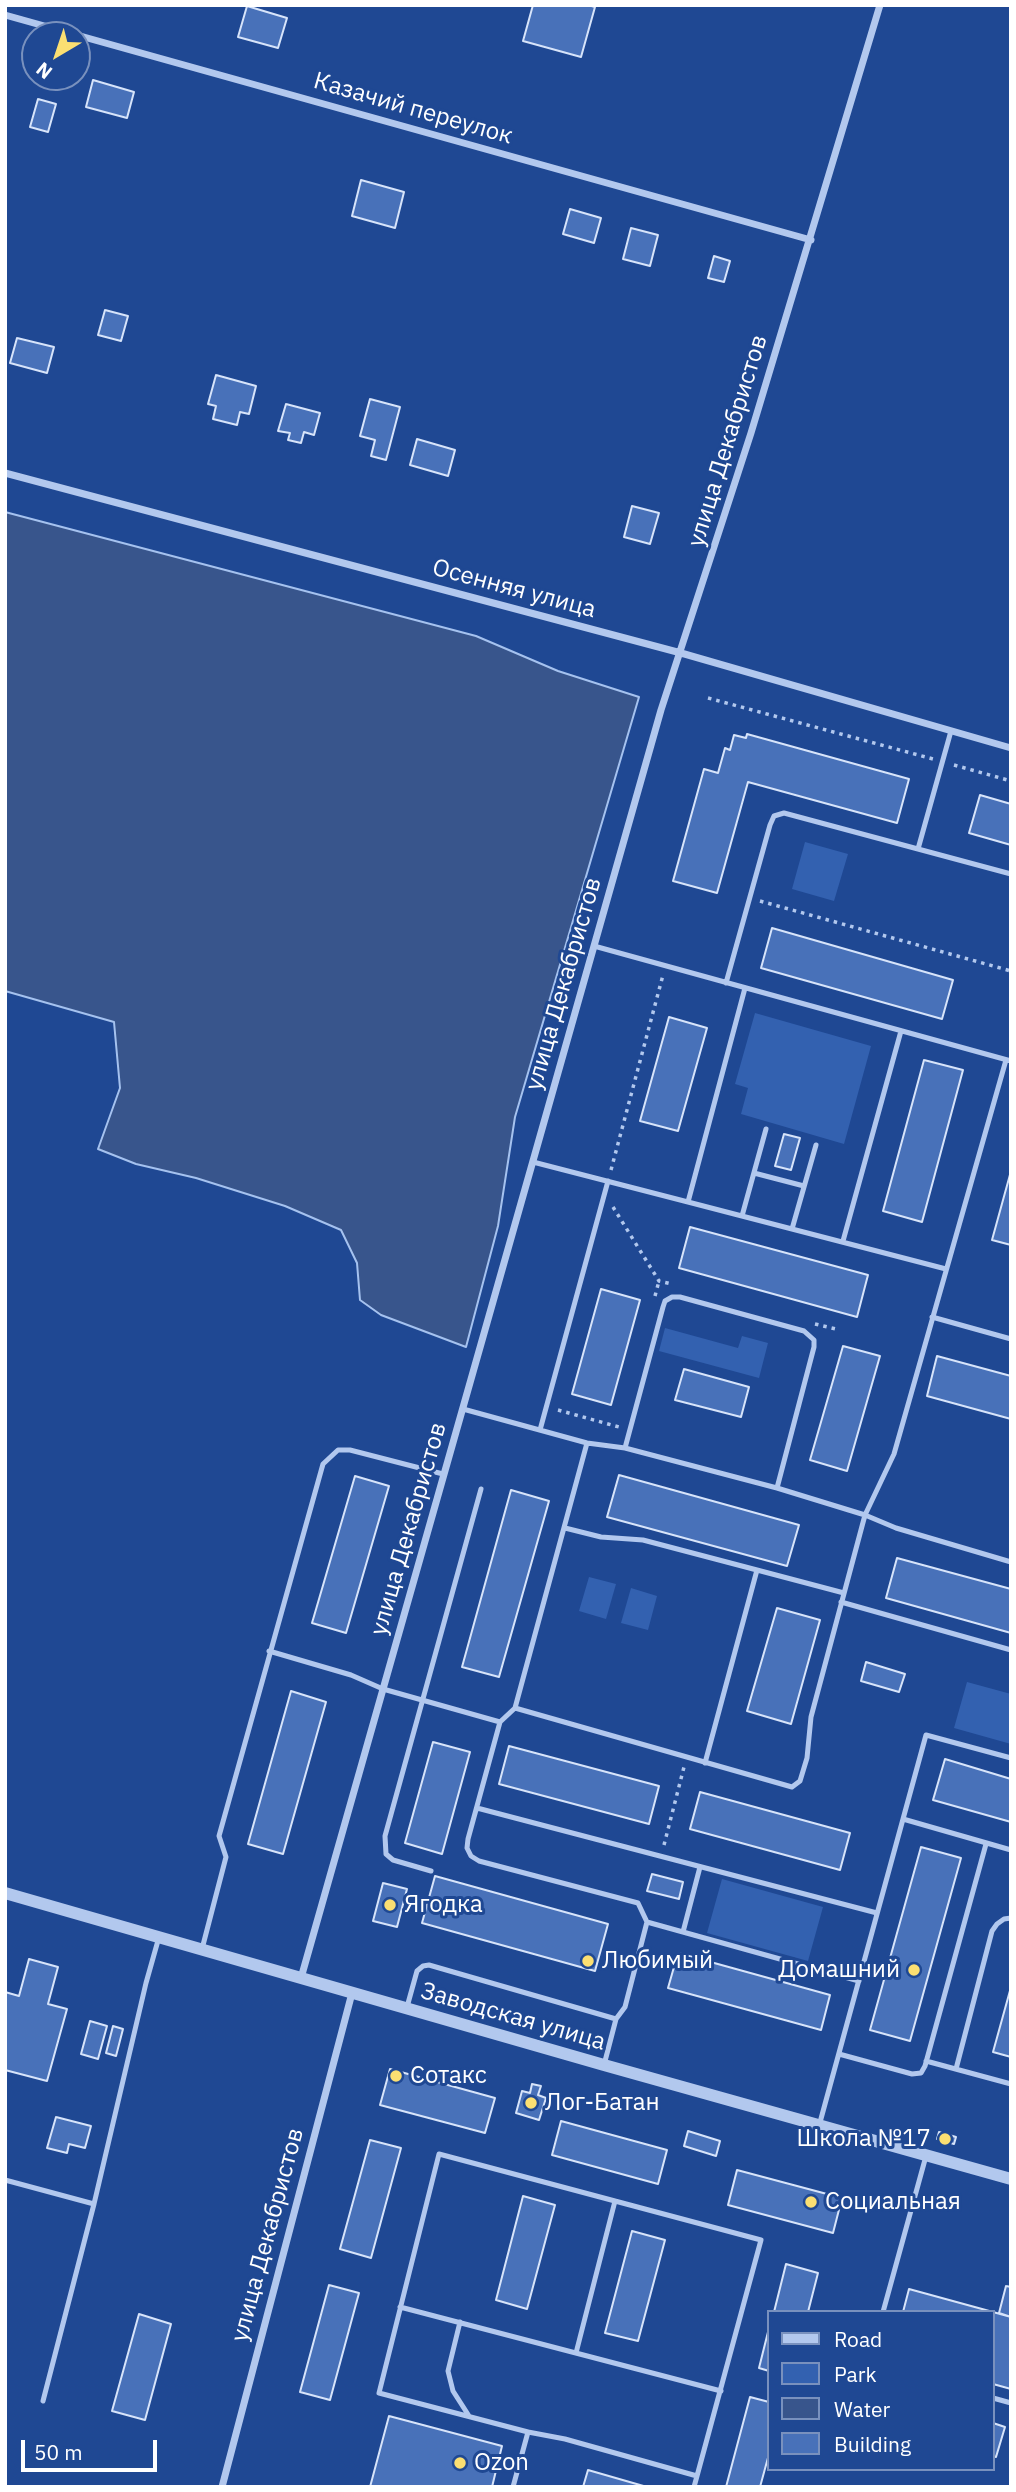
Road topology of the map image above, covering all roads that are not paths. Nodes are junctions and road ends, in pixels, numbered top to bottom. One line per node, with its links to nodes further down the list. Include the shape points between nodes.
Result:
1 (880, 5): 3 (street, улица Декабристов)
2 (5, 15): 3 (street, Казачий переулок)
3 (811, 240): 5 (street, улица Декабристов)
4 (5, 473): 5 (street, Осенняя улица)
5 (681, 653): 6 (street, Осенняя улица); 10 (street, улица Декабристов)
6 (951, 731): 7 (street, Осенняя улица); 8 (lane)
7 (1011, 748)
8 (918, 849): 9 (lane); 11 (lane, via 783,813 774,816)
9 (1011, 874)
10 (594, 946): 11 (lane); 17 (street, улица Декабристов)
11 (726, 983): 12 (lane)
12 (745, 988): 13 (lane); 21 (lane)
13 (901, 1031): 14 (lane); 24 (lane)
14 (1008, 1061): 25 (lane)
15 (766, 1129): 18 (lane)
16 (816, 1145): 20 (lane)
17 (533, 1162): 19 (lane); 28 (street, улица Декабристов)
18 (754, 1173): 20 (lane); 22 (lane)
19 (608, 1181): 21 (lane); 29 (lane)
20 (804, 1186): 23 (lane)
21 (688, 1202): 22 (lane)
22 (742, 1216): 23 (lane)
23 (792, 1228): 24 (lane)
24 (843, 1241): 25 (lane)
25 (946, 1269): 26 (lane)
26 (932, 1317): 27 (lane); 35 (lane, via 894,1454)
27 (1011, 1339)
28 (463, 1409): 29 (lane); 32 (street, улица Декабристов)
29 (540, 1430): 30 (lane)
30 (587, 1443): 31 (lane); 36 (lane)
31 (625, 1448): 33 (lane); 33 (lane, via 665,1301 680,1297 804,1331 814,1340)
32 (443, 1474): 42 (lane, via 350,1450 330,1456 323,1464); 43 (street, улица Декабристов)
33 (777, 1488): 35 (lane)
34 (481, 1489): 44 (lane)
35 (865, 1516): 37 (lane); 39 (lane)
36 (565, 1528): 38 (lane, via 643,1540); 45 (lane)
37 (1011, 1562)
38 (757, 1570): 39 (lane); 48 (lane)
39 (844, 1594): 40 (lane)
40 (841, 1602): 41 (lane); 48 (lane, via 800,1780 792,1787)
41 (1011, 1650)
42 (269, 1651): 43 (lane); 61 (lane, via 219,1836 226,1857)
43 (383, 1689): 44 (lane); 62 (street, улица Декабристов)
44 (422, 1701): 46 (lane); 54 (lane, via 384,1846 393,1860)
45 (515, 1708): 46 (lane); 48 (lane)
46 (500, 1721): 49 (lane)
47 (1011, 1758): 50 (lane, via 926,1735)
48 (705, 1763)
49 (477, 1808): 53 (lane); 58 (lane, via 467,1848 471,1856 638,1903)
50 (903, 1819): 51 (lane); 56 (lane)
51 (986, 1844): 52 (lane); 68 (lane)
52 (1011, 1850)
53 (700, 1867): 56 (lane); 59 (lane)
54 (431, 1871)
55 (5, 1893): 60 (street, Заводская улица)
56 (877, 1913): 63 (lane)
57 (1011, 1918): 70 (lane, via 992,1931)
58 (647, 1922): 59 (lane); 66 (lane, via 625,2007)
59 (683, 1932): 63 (lane)
60 (159, 1937): 61 (street, Заводская улица); 77 (lane)
61 (202, 1949): 62 (street, Заводская улица)
62 (301, 1978): 64 (street, Заводская улица)
63 (859, 1980): 67 (lane)
64 (352, 1993): 65 (street, Заводская улица); 87 (street, улица Декабристов)
65 (406, 2009): 66 (lane, via 417,1971 429,1965); 69 (street, Заводская улица)
66 (615, 2019): 69 (lane)
67 (839, 2054): 68 (lane, via 912,2074 920,2073); 72 (lane)
68 (926, 2061): 70 (lane)
69 (604, 2065): 72 (street, Заводская улица)
70 (956, 2069): 71 (lane)
71 (1011, 2084)
72 (819, 2126): 73 (street, Заводская улица)
73 (926, 2155): 74 (street, Заводская улица); 79 (lane)
74 (1011, 2179)
75 (5, 2180): 77 (lane)
76 (615, 2201): 78 (lane, via 439,2154); 81 (lane); 82 (lane, via 761,2240)
77 (94, 2204): 83 (lane)
78 (400, 2306): 80 (lane); 84 (lane, via 379,2393)
79 (884, 2310)
80 (460, 2322): 81 (lane); 84 (lane, via 448,2371 453,2391)
81 (576, 2353): 82 (lane)
82 (721, 2391): 86 (lane)
83 (43, 2401)
84 (469, 2417): 85 (lane)
85 (528, 2432): 86 (lane); 88 (lane)
86 (697, 2476): 89 (lane)
87 (222, 2487)
88 (513, 2487)
89 (694, 2487)

